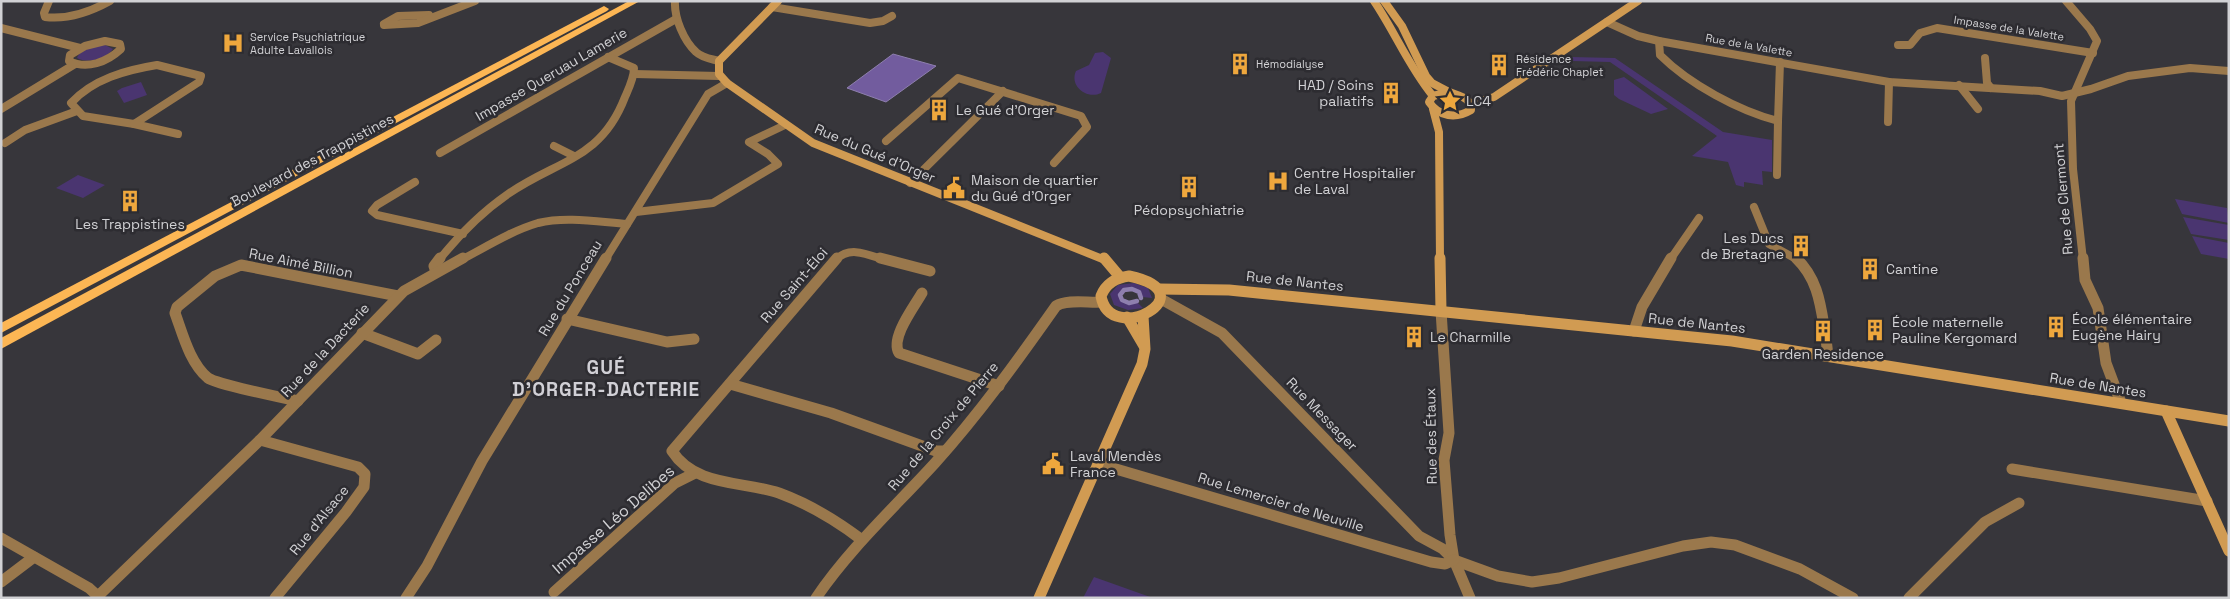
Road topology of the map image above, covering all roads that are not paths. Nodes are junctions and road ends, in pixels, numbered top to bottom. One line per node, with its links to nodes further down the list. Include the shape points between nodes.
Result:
1 (49, 1): 2 (street, via 44,13 51,19 91,11)
2 (110, 1)
3 (475, 1): 15 (street, via 440,15 395,16 386,20)
4 (618, 1): 77 (main road, Boulevard des Trappistines)
5 (636, 1): 83 (main road, Boulevard des Trappistines)
6 (675, 1): 13 (street)
7 (1374, 1): 38 (main road, via 1417,77)
8 (1384, 1): 36 (main road, via 1402,26 1426,76)
9 (1638, 1): 14 (main road)
10 (2066, 1): 20 (street, via 2096,38)
11 (775, 4): 12 (street, via 870,23); 24 (main road)
12 (892, 16)
13 (676, 19): 21 (street, Impasse Queruau Lamerie); 24 (street, via 696,53)
14 (1607, 22): 17 (street, Rue de la Valette, via 1638,36); 39 (main road, via 1494,97)
15 (384, 25)
16 (1, 28): 19 (street)
17 (1659, 41): 25 (street, Rue de la Valette); 45 (street, via 1660,55 1667,62 1739,109)
18 (1898, 45): 20 (street, Impasse de la Valette, via 1910,45 1920,33 1937,28)
19 (80, 48): 23 (street, via 105,41 120,44 118,52); 26 (street, via 69,59)
20 (2093, 53): 37 (street, Rue de Clermont)
21 (608, 57): 28 (street, via 634,68); 54 (street, Impasse Queruau Lamerie)
22 (1985, 58): 34 (street)
23 (101, 61): 26 (street); 30 (street)
24 (718, 61): 29 (main road)
25 (1780, 62): 31 (street, Rue de la Valette); 45 (street)
26 (75, 64): 40 (street)
27 (2229, 71): 37 (street, Rue de la Valette, via 2190,68 2128,76)
28 (634, 74): 29 (street); 55 (street, via 612,125 604,135)
29 (719, 76): 32 (main road, Rue du Gué d'Orger)
30 (112, 77): 43 (street, via 76,96 71,104); 47 (street, via 157,65 200,76 199,82)
31 (1889, 82): 33 (street, Rue de la Valette); 46 (street)
32 (727, 83): 48 (main road, Rue du Gué d'Orger); 61 (street, Rue du Ponceau, via 708,94)
33 (1959, 85): 34 (street, Rue de la Valette); 42 (street)
34 (1991, 88): 37 (street, Rue de la Valette, via 2040,91 2062,96)
35 (1003, 91): 51 (street, via 958,78); 56 (street, via 1082,116 1087,127); 59 (street)
36 (1449, 92): 38 (main road); 39 (main road, via 1466,98)
37 (2073, 93): 89 (street, Rue de Clermont, via 2073,169 2085,280 2098,308 2106,362)
38 (1433, 96): 41 (main road, via 1429,102)
39 (1472, 104): 44 (main road, via 1468,113)
40 (1, 109)
41 (1433, 109): 44 (main road); 49 (main road)
42 (1978, 110)
43 (78, 111): 47 (street, via 83,116); 52 (street, via 25,130)
44 (1452, 116): 49 (main road)
45 (1778, 120): 57 (street)
46 (1888, 122)
47 (134, 124): 50 (street)
48 (785, 125): 59 (main road, Rue du Gué d'Orger, via 813,143); 61 (street, via 749,142 778,164 713,203)
49 (1439, 132): 72 (main road)
50 (178, 134)
51 (886, 141)
52 (5, 142)
53 (554, 146): 55 (street)
54 (440, 152)
55 (574, 156): 64 (street, via 507,195)
56 (1054, 163)
57 (1777, 175)
58 (415, 182): 64 (street, via 372,211 377,215)
59 (910, 183): 67 (main road, Rue du Gué d'Orger, via 1103,257)
60 (1754, 207): 76 (street, via 1769,244 1788,251 1808,267 1820,296)
61 (636, 212): 63 (street, Rue du Ponceau)
62 (1699, 218): 78 (street, via 1652,290 1634,323)
63 (627, 224): 66 (street, Rue de la Dacterie, via 560,220 539,223); 75 (street, Rue du Ponceau)
64 (463, 234): 66 (street, via 434,266)
65 (930, 271): 86 (street, Rue Saint-Éloi, via 851,251 841,254)
66 (436, 272): 70 (street, Rue de la Dacterie)
67 (1120, 277): 69 (main road, via 1147,279); 71 (main road, via 1106,284 1102,290)
68 (922, 293): 87 (street, via 896,339 899,352)
69 (1160, 294): 72 (main road, Rue de Nantes, via 1229,290); 73 (main road, via 1156,309); 103 (street, Rue Messager, via 1222,333 1419,536 1443,549)
70 (398, 296): 79 (street, Rue de la Dacterie); 88 (street, Rue Aimé Billion, via 241,265 216,274 177,307 175,313 200,371 210,380)
71 (1102, 302): 74 (main road, via 1112,313); 87 (street, Rue de la Croix de Pierre, via 1073,300 1056,306)
72 (1441, 311): 78 (main road, Rue de Nantes); 103 (street, Rue des Étaux, via 1449,433 1444,460)
73 (1143, 316): 74 (main road); 84 (main road)
74 (1127, 317): 84 (main road)
75 (567, 319): 80 (street, via 667,342); 108 (street, Rue du Ponceau, via 482,461 427,566)
76 (1824, 326)
77 (1, 329)
78 (1634, 331): 85 (main road, Rue de Nantes, via 1732,341)
79 (362, 333): 82 (street, via 418,354); 88 (street, Rue de la Dacterie)
80 (694, 339)
81 (1826, 339): 85 (street)
82 (436, 340)
83 (1, 344)
84 (1145, 349): 94 (main road, via 1142,364)
85 (1828, 356): 89 (main road, Rue de Nantes)
86 (730, 384): 93 (street, via 831,412 936,451); 96 (street, Rue Saint-Éloi, via 672,451 682,466)
87 (999, 386): 93 (street, Rue de la Croix de Pierre)
88 (298, 402): 92 (street, Rue de la Dacterie)
89 (2121, 403): 90 (main road, Rue de Nantes)
90 (2166, 410): 91 (main road, Rue de Nantes); 97 (main road)
91 (2229, 421)
92 (260, 440): 106 (street, Rue de la Dacterie); 107 (street, Rue d'Alsace, via 358,467 366,474 364,487 346,512)
93 (945, 451): 100 (street, Rue de la Croix de Pierre)
94 (1099, 464): 103 (street, Rue Lemercier de Neuville, via 1431,562 1444,564); 110 (main road)
95 (2012, 469): 97 (street)
96 (695, 473): 100 (street, via 777,493 812,509); 105 (street, Impasse Léo Delibes, via 674,483)
97 (2207, 501): 101 (main road)
98 (2019, 503): 113 (street, via 1986,522)
99 (1, 538): 102 (street)
100 (862, 540): 109 (street, Rue de la Croix de Pierre, via 839,564)
101 (2229, 551)
102 (34, 557): 104 (street); 106 (street)
103 (1454, 560): 111 (street); 112 (street, via 1498,576 1532,582 1711,542 1734,545 1800,569)
104 (1, 582)
105 (554, 592)
106 (98, 597)
107 (275, 598)
108 (406, 598)
109 (816, 598)
110 (1039, 598)
111 (1470, 598)
112 (1853, 598)
113 (1909, 598)

